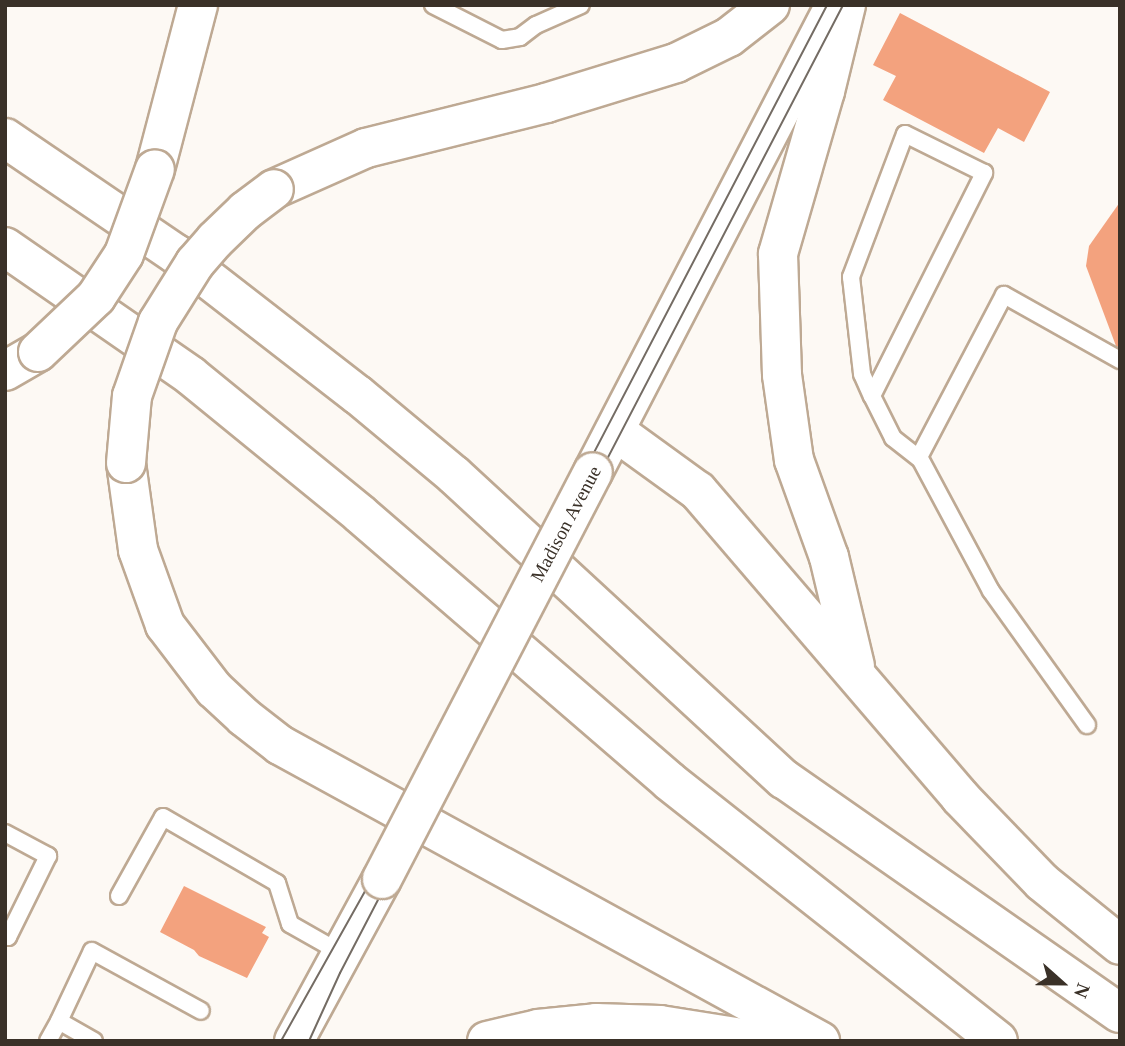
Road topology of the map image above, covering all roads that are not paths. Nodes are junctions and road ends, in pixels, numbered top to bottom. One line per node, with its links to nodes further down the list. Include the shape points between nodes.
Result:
1 (198, 5): 10 (main road, bridge, via 155,169 117,264 96,297 38,352)
2 (433, 5): 3 (lane, via 502,40 520,37)
3 (581, 5)
4 (770, 5): 29 (main road, bridge, via 729,37 676,63 545,103 366,148 274,189 245,211 195,263 159,322 132,396 126,463 138,550 165,625 214,689 244,718 280,745)
5 (835, 5): 12 (main road, Madison Avenue)
6 (846, 5): 14 (main road, via 778,254 782,375 794,460 828,556)
7 (5, 138): 22 (main road, via 176,254 369,404 454,475 784,779)
8 (5, 247): 30 (main road, via 191,376 360,513 669,781)
9 (1120, 360): 13 (lane, via 1004,295)
10 (5, 371)
11 (872, 396): 11 (lane, via 862,374 851,276 905,134 984,173); 13 (lane, via 892,438)
12 (615, 431): 14 (main road, via 698,491); 20 (main road, Madison Avenue, bridge)
13 (920, 459): 15 (lane, via 991,591)
14 (856, 673): 19 (main road, via 1006,845 1042,882)
15 (1087, 725)
16 (5, 833): 18 (lane, via 48,856)
17 (119, 896): 20 (lane, via 163,817 277,883 290,924)
18 (5, 936)
19 (1120, 945)
20 (341, 953): 26 (main road, Madison Avenue)
21 (201, 1011): 23 (lane, via 92,951)
22 (1120, 1013)
23 (59, 1021): 24 (lane); 25 (lane)
24 (48, 1041)
25 (94, 1041)
26 (294, 1041)
27 (487, 1041): 28 (main road, via 538,1029 596,1023 660,1025)
28 (761, 1041)
29 (820, 1041)
30 (998, 1041)

